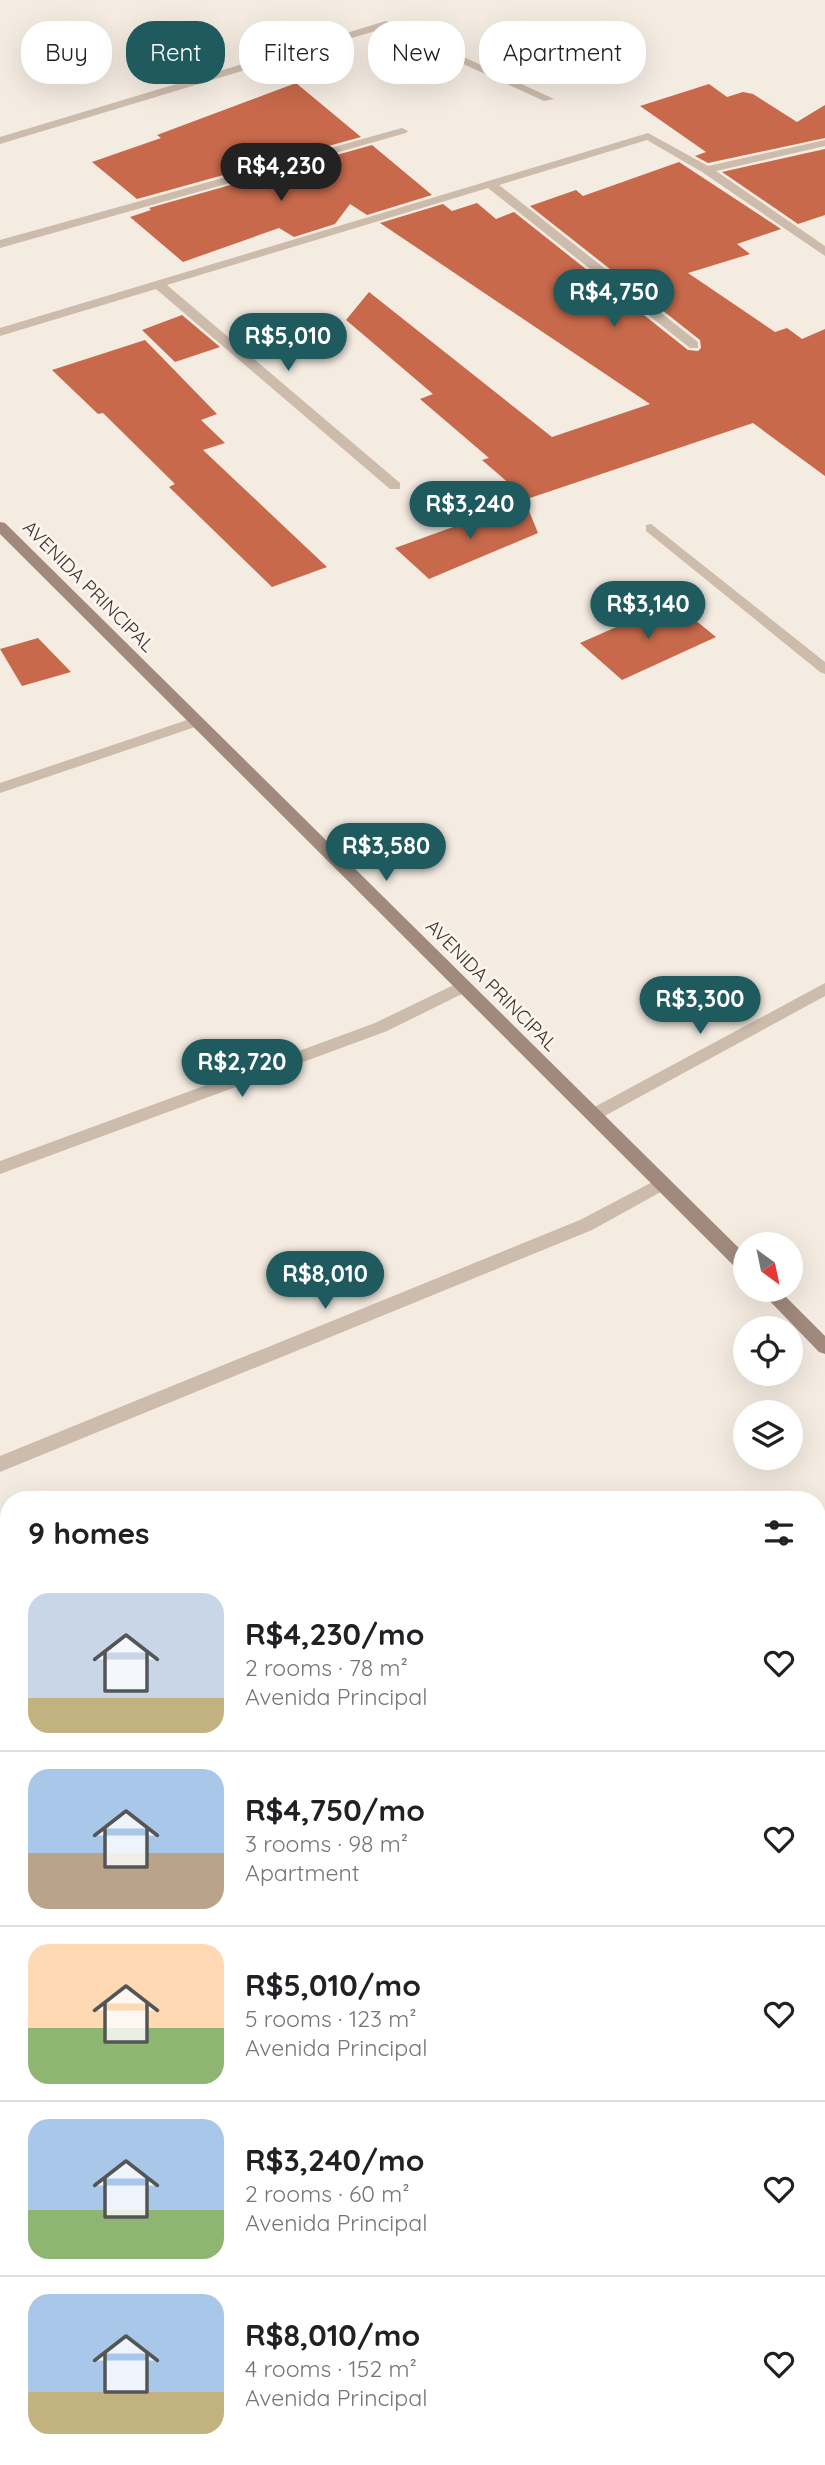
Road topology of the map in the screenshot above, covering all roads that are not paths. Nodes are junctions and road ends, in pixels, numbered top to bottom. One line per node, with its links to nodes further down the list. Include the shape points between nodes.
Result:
1 (548, 99): 3 (street, via 386,24)
2 (402, 131): 7 (street)
3 (0, 141)
4 (825, 143): 5 (street)
5 (706, 170): 6 (street, via 648,136); 8 (street)
6 (489, 183): 9 (street); 11 (street)
7 (0, 244)
8 (825, 252)
9 (159, 285): 10 (street); 12 (street)
10 (0, 332)
11 (694, 345)
12 (395, 486)
13 (0, 526): 16 (street, AVENIDA PRINCIPAL)
14 (651, 528): 15 (street)
15 (825, 669)
16 (196, 722): 17 (street); 18 (street, AVENIDA PRINCIPAL)
17 (0, 788)
18 (464, 986): 20 (street, AVENIDA PRINCIPAL); 21 (street, via 382,1027)
19 (825, 989): 20 (street)
20 (593, 1115): 22 (street, AVENIDA PRINCIPAL)
21 (0, 1168)
22 (662, 1183): 23 (street, AVENIDA PRINCIPAL); 26 (street, via 586,1225)
23 (733, 1254)
24 (780, 1302): 25 (street)
25 (825, 1347)
26 (0, 1464)

